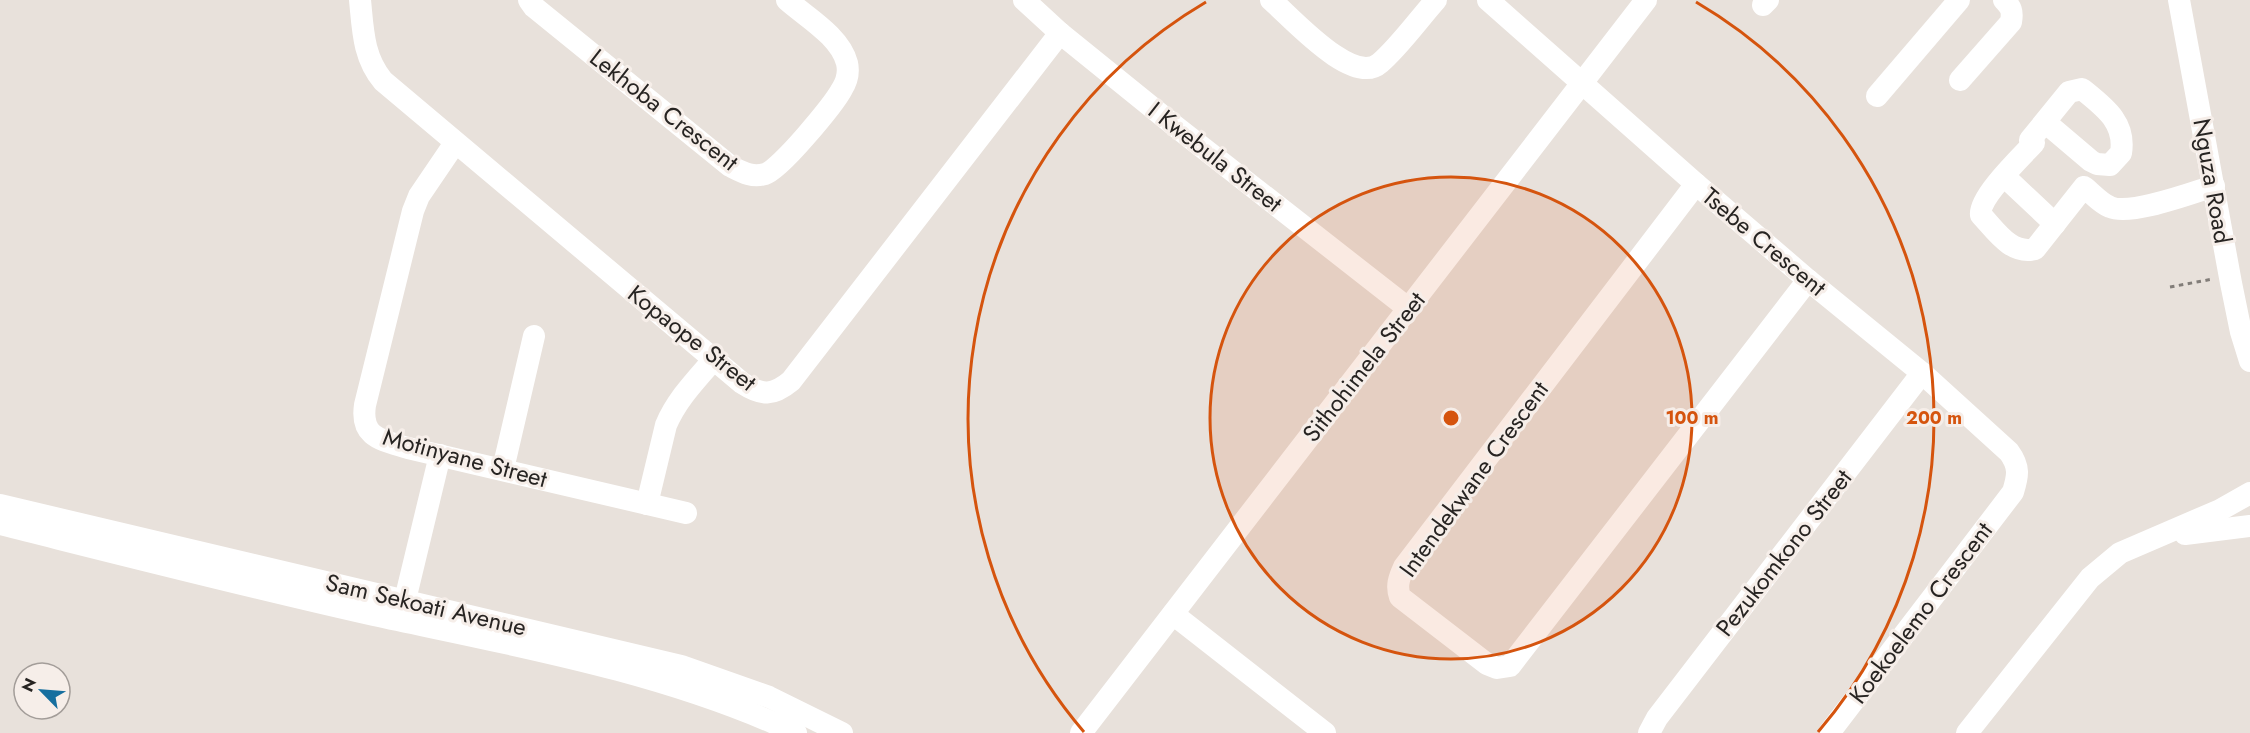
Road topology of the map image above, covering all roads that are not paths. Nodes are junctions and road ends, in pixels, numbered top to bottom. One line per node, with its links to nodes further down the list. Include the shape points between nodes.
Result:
1 (360, 0): 17 (street, Kopaope Street, via 364,44 372,69)
2 (529, 0): 3 (street, Lekhoba Crescent, via 730,166 748,175 766,174 782,164 842,90 848,75 846,62 832,39)
3 (786, 0)
4 (1024, 0): 12 (street, I Kwebula Street)
5 (1271, 0): 6 (street, via 1331,53 1365,70 1379,65)
6 (1436, 0)
7 (1488, 0): 14 (street, Tsebe Crescent)
8 (1646, 0): 14 (street, Sithohimela Street)
9 (1959, 0): 15 (street)
10 (2004, 0): 13 (street, via 2011,7 2011,22)
11 (2179, 0): 20 (street, Nguza Road)
12 (1060, 33): 23 (street, I Kwebula Street); 25 (street, Kopaope Street, via 790,381 776,392 755,391)
13 (1960, 80)
14 (1583, 83): 19 (street, Tsebe Crescent); 23 (street, Sithohimela Street)
15 (1877, 96)
16 (2045, 122): 18 (street)
17 (455, 143): 25 (street, Kopaope Street); 28 (street, Motinyane Street, via 413,211 363,416 369,432 380,439)
18 (2004, 176): 21 (street); 21 (street, via 1980,211 2007,243 2016,249 2035,249)
19 (1695, 183): 22 (street, Tsebe Crescent); 22 (street, Intendekwane Crescent, via 1404,567 1398,579 1400,597 1487,664 1497,668 1510,666)
20 (2214, 186): 21 (street, via 2154,204 2118,209 2107,206 2084,186); 26 (street, Nguza Road)
21 (2055, 224)
22 (1808, 280): 27 (street, Tsebe Crescent)
23 (1409, 309): 39 (street, Sithohimela Street)
24 (534, 336): 29 (street)
25 (714, 359): 32 (street, via 670,415)
26 (2250, 362)
27 (1922, 373): 30 (street, Tsebe Crescent, via 2013,457 2018,475); 44 (street, Pezukomkono Street)
28 (440, 455): 29 (street, Motinyane Street); 38 (street)
29 (503, 469): 32 (street, Motinyane Street)
30 (2013, 492): 45 (street, Koekoelemo Crescent)
31 (2250, 493): 37 (street)
32 (647, 504): 34 (street, Motinyane Street)
33 (0, 505): 38 (street, Sam Sekoati Avenue)
34 (686, 513)
35 (0, 524): 40 (street, Sam Sekoati Avenue, via 689,690)
36 (2250, 526): 37 (street)
37 (2154, 538): 46 (street, via 2120,554 2090,578)
38 (405, 600): 41 (street, Sam Sekoati Avenue, via 681,666 769,697)
39 (1173, 614): 42 (street, Sithohimela Street); 43 (street)
40 (796, 733)
41 (842, 733)
42 (1081, 733)
43 (1325, 733)
44 (1649, 733)
45 (1829, 733)
46 (1967, 733)

